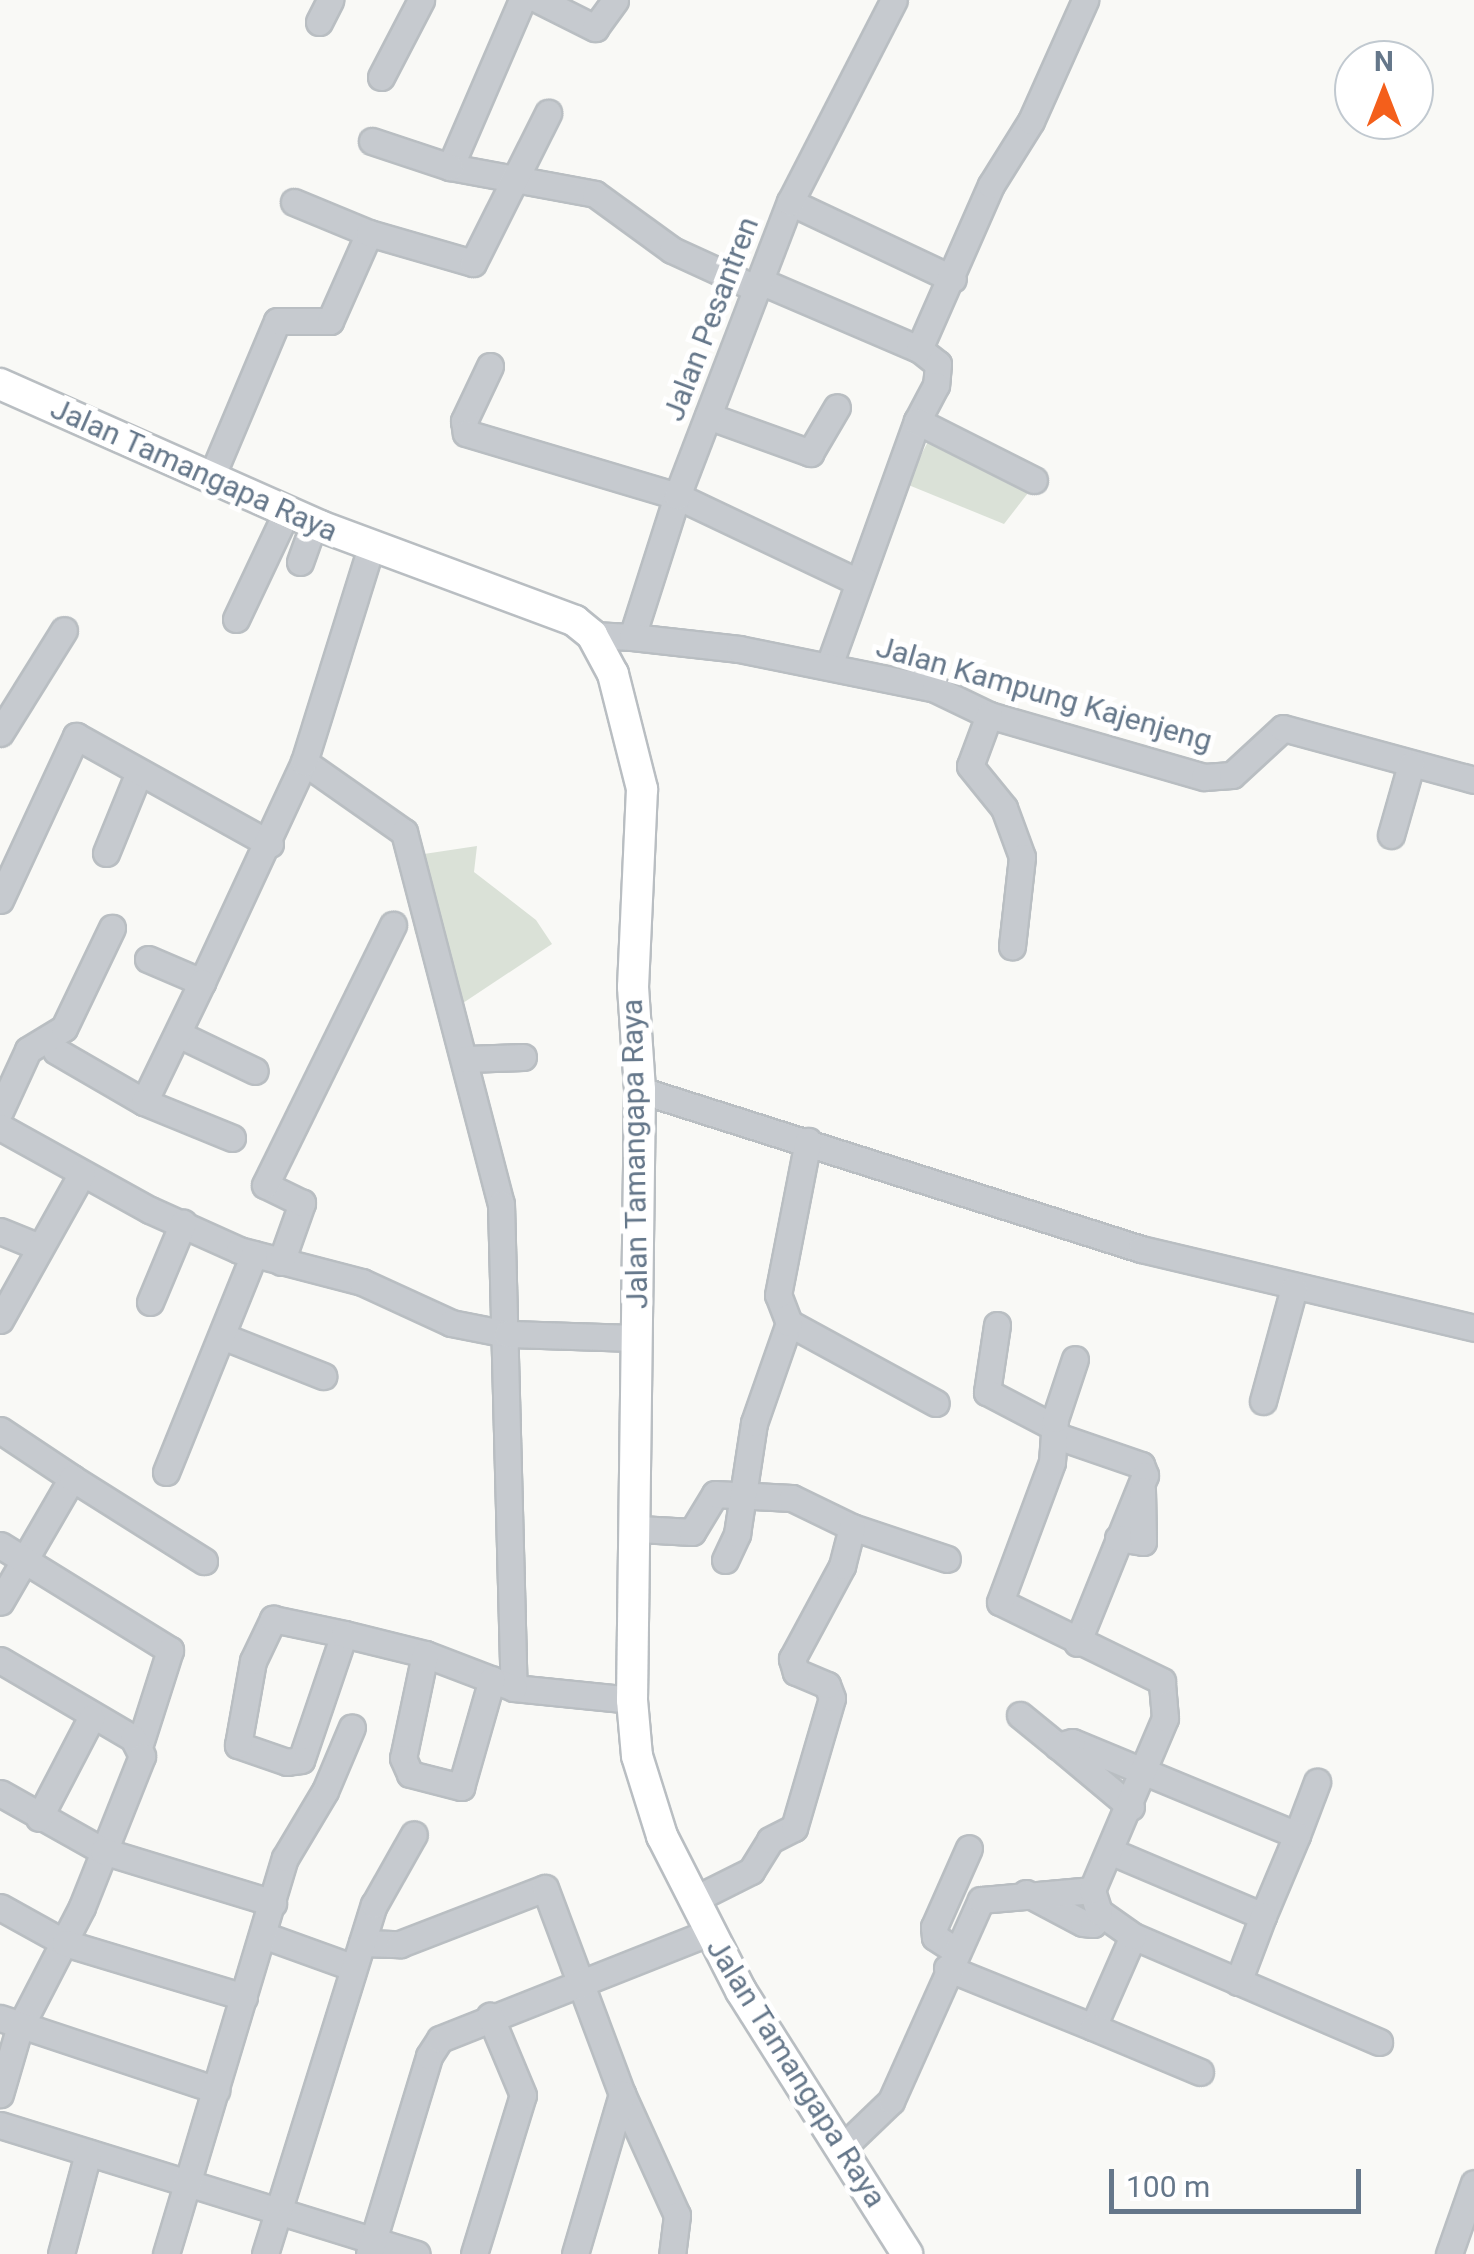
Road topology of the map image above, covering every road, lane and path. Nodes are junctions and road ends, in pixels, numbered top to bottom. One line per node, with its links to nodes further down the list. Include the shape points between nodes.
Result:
1 (421, 0): 7 (street)
2 (522, 0): 10 (street)
3 (539, 0): 4 (street, via 595,28)
4 (615, 0)
5 (894, 0): 13 (street, Jalan Pesantren)
6 (1084, 0): 15 (street, via 1030,121 991,185)
7 (381, 78)
8 (548, 113): 11 (street)
9 (372, 140): 10 (street)
10 (450, 166): 11 (street)
11 (512, 179): 14 (street, via 473,263); 16 (street, via 595,194 672,250)
12 (294, 202): 14 (street)
13 (790, 202): 15 (street); 16 (street, Jalan Pesantren)
14 (370, 233): 23 (street, via 330,321 277,322)
15 (953, 279): 17 (street)
16 (759, 285): 17 (street); 21 (street, Jalan Pesantren)
17 (919, 349): 22 (street, via 934,357 939,374)
18 (490, 366): 25 (street, via 464,421 466,433)
19 (0, 384): 23 (main road, Jalan Tamangapa Raya)
20 (837, 406): 21 (street, via 810,453)
21 (708, 416): 25 (street, Jalan Pesantren)
22 (916, 421): 24 (street); 29 (street)
23 (211, 478): 26 (main road, Jalan Tamangapa Raya)
24 (1034, 480)
25 (677, 496): 29 (street); 33 (street, Jalan Pesantren)
26 (301, 518): 27 (main road, Jalan Tamangapa Raya); 28 (street); 30 (street)
27 (372, 547): 32 (main road, Jalan Tamangapa Raya, via 575,622); 37 (street)
28 (300, 562)
29 (858, 582): 34 (street)
30 (236, 619)
31 (64, 630): 36 (street)
32 (592, 635): 33 (street); 56 (main road, Jalan Tamangapa Raya, via 613,674 642,789 633,987)
33 (632, 636): 34 (street, Jalan Kampung Kajenjeng)
34 (829, 665): 35 (street, Jalan Kampung Kajenjeng, via 935,689)
35 (989, 715): 38 (street, Jalan Kampung Kajenjeng, via 1204,777 1232,775 1283,728); 48 (street, via 970,766 1004,808 1022,857)
36 (0, 733)
37 (304, 762): 42 (street); 54 (street, via 404,832)
38 (1412, 764): 40 (street, Jalan Kampung Kajenjeng); 41 (street)
39 (139, 772): 42 (street); 43 (street); 44 (street, via 99,746 71,740)
40 (1474, 780)
41 (1391, 835)
42 (270, 844): 50 (street)
43 (106, 853)
44 (8, 862): 45 (street)
45 (0, 900)
46 (393, 925): 67 (street, via 265,1185 302,1203)
47 (112, 928): 58 (street, via 64,1028 28,1050)
48 (1012, 946)
49 (148, 959): 50 (street)
50 (202, 982): 51 (street)
51 (178, 1034): 55 (street); 57 (street)
52 (56, 1051): 57 (street)
53 (523, 1057): 54 (street)
54 (466, 1059): 74 (street, via 502,1204)
55 (255, 1071)
56 (640, 1090): 61 (street); 76 (main road, Jalan Tamangapa Raya)
57 (144, 1102): 60 (street)
58 (0, 1111)
59 (0, 1128): 62 (street)
60 (232, 1138)
61 (808, 1141): 68 (street, via 1000,1208); 71 (street, via 778,1294)
62 (82, 1173): 63 (street); 65 (street)
63 (183, 1224): 66 (street); 69 (street)
64 (0, 1231): 65 (street)
65 (39, 1247): 70 (street)
66 (254, 1254): 67 (street); 75 (street)
67 (281, 1262): 74 (street, via 362,1282 452,1323)
68 (1294, 1288): 73 (street); 79 (street)
69 (150, 1302)
70 (0, 1320)
71 (789, 1322): 80 (street); 85 (street, via 754,1422)
72 (996, 1325): 82 (street, via 987,1392)
73 (1474, 1328)
74 (507, 1334): 76 (street); 98 (street)
75 (222, 1336): 78 (street); 83 (street)
76 (637, 1338): 87 (main road, Jalan Tamangapa Raya)
77 (1075, 1359): 82 (street)
78 (322, 1376)
79 (1263, 1401)
80 (936, 1403)
81 (0, 1430): 84 (street)
82 (1056, 1432): 95 (street, via 1000,1602); 95 (street, via 1141,1465 1142,1484)
83 (166, 1472)
84 (72, 1478): 89 (street); 92 (street)
85 (742, 1498): 86 (street, via 792,1498); 87 (street, via 715,1494 706,1500 692,1532); 91 (street)
86 (852, 1528): 90 (street); 116 (street, via 842,1566 792,1659 796,1672 827,1685 832,1698 794,1828 770,1840 752,1871)
87 (638, 1529): 99 (main road, Jalan Tamangapa Raya)
88 (0, 1545): 89 (street)
89 (26, 1559): 93 (street); 103 (street, via 96,1618 170,1650)
90 (947, 1559)
91 (725, 1560)
92 (204, 1561)
93 (0, 1602)
94 (344, 1634): 94 (street, via 301,1760 238,1745 264,1625 273,1619); 96 (street)
95 (1077, 1642): 105 (street, via 1162,1681 1167,1691)
96 (425, 1654): 98 (street); 98 (street, via 403,1764 425,1780 461,1787)
97 (0, 1660): 101 (street)
98 (503, 1684): 99 (street)
99 (632, 1700): 116 (main road, Jalan Tamangapa Raya, via 636,1756 652,1810)
100 (1020, 1715): 104 (street)
101 (90, 1718): 103 (street); 109 (street)
102 (352, 1727): 119 (street, via 285,1858)
103 (140, 1744): 113 (street, via 142,1756)
104 (1058, 1746): 105 (street, via 1072,1742); 108 (street)
105 (1146, 1770): 108 (street); 111 (street)
106 (1317, 1782): 111 (street)
107 (0, 1793): 109 (street)
108 (1131, 1807): 114 (street)
109 (39, 1818): 113 (street)
110 (414, 1834): 126 (street, via 374,1905)
111 (1297, 1835): 121 (street)
112 (968, 1848): 115 (street)
113 (103, 1851): 119 (street); 125 (street)
114 (1112, 1852): 118 (street); 121 (street)
115 (953, 1877): 117 (street); 127 (street, via 934,1927)
116 (693, 1900): 122 (main road, Jalan Tamangapa Raya)
117 (980, 1900): 118 (street, via 1026,1894 1093,1924); 127 (street)
118 (1095, 1901): 124 (street)
119 (272, 1903): 123 (street)
120 (0, 1907): 125 (street)
121 (1264, 1916): 128 (street)
122 (710, 1932): 129 (street); 140 (main road, Jalan Tamangapa Raya, via 767,2037)
123 (263, 1935): 126 (street); 130 (street)
124 (1133, 1936): 128 (street); 133 (street)
125 (65, 1942): 130 (street); 132 (street)
126 (357, 1955): 129 (street, via 545,1888); 144 (street)
127 (951, 1959): 133 (street); 140 (street, via 891,2101)
128 (1238, 1982): 134 (street)
129 (582, 1983): 131 (street); 138 (street)
130 (244, 1997): 136 (street)
131 (490, 2016): 145 (street, via 450,2032 429,2056); 150 (street, via 523,2096)
132 (9, 2023): 136 (street); 137 (street)
133 (1093, 2026): 135 (street)
134 (1379, 2042)
135 (1200, 2072)
136 (216, 2090): 143 (street)
137 (0, 2094)
138 (622, 2094): 151 (street); 152 (street, via 677,2215)
139 (0, 2125): 141 (street)
140 (842, 2148): 153 (main road, Jalan Tamangapa Raya)
141 (88, 2154): 143 (street); 146 (street)
142 (1474, 2183): 154 (street)
143 (187, 2185): 144 (street); 147 (street)
144 (277, 2212): 145 (street); 148 (street)
145 (371, 2248): 149 (street)
146 (61, 2254)
147 (166, 2254)
148 (264, 2254)
149 (416, 2254)
150 (474, 2254)
151 (576, 2254)
152 (672, 2254)
153 (907, 2254)
154 (1449, 2254)

